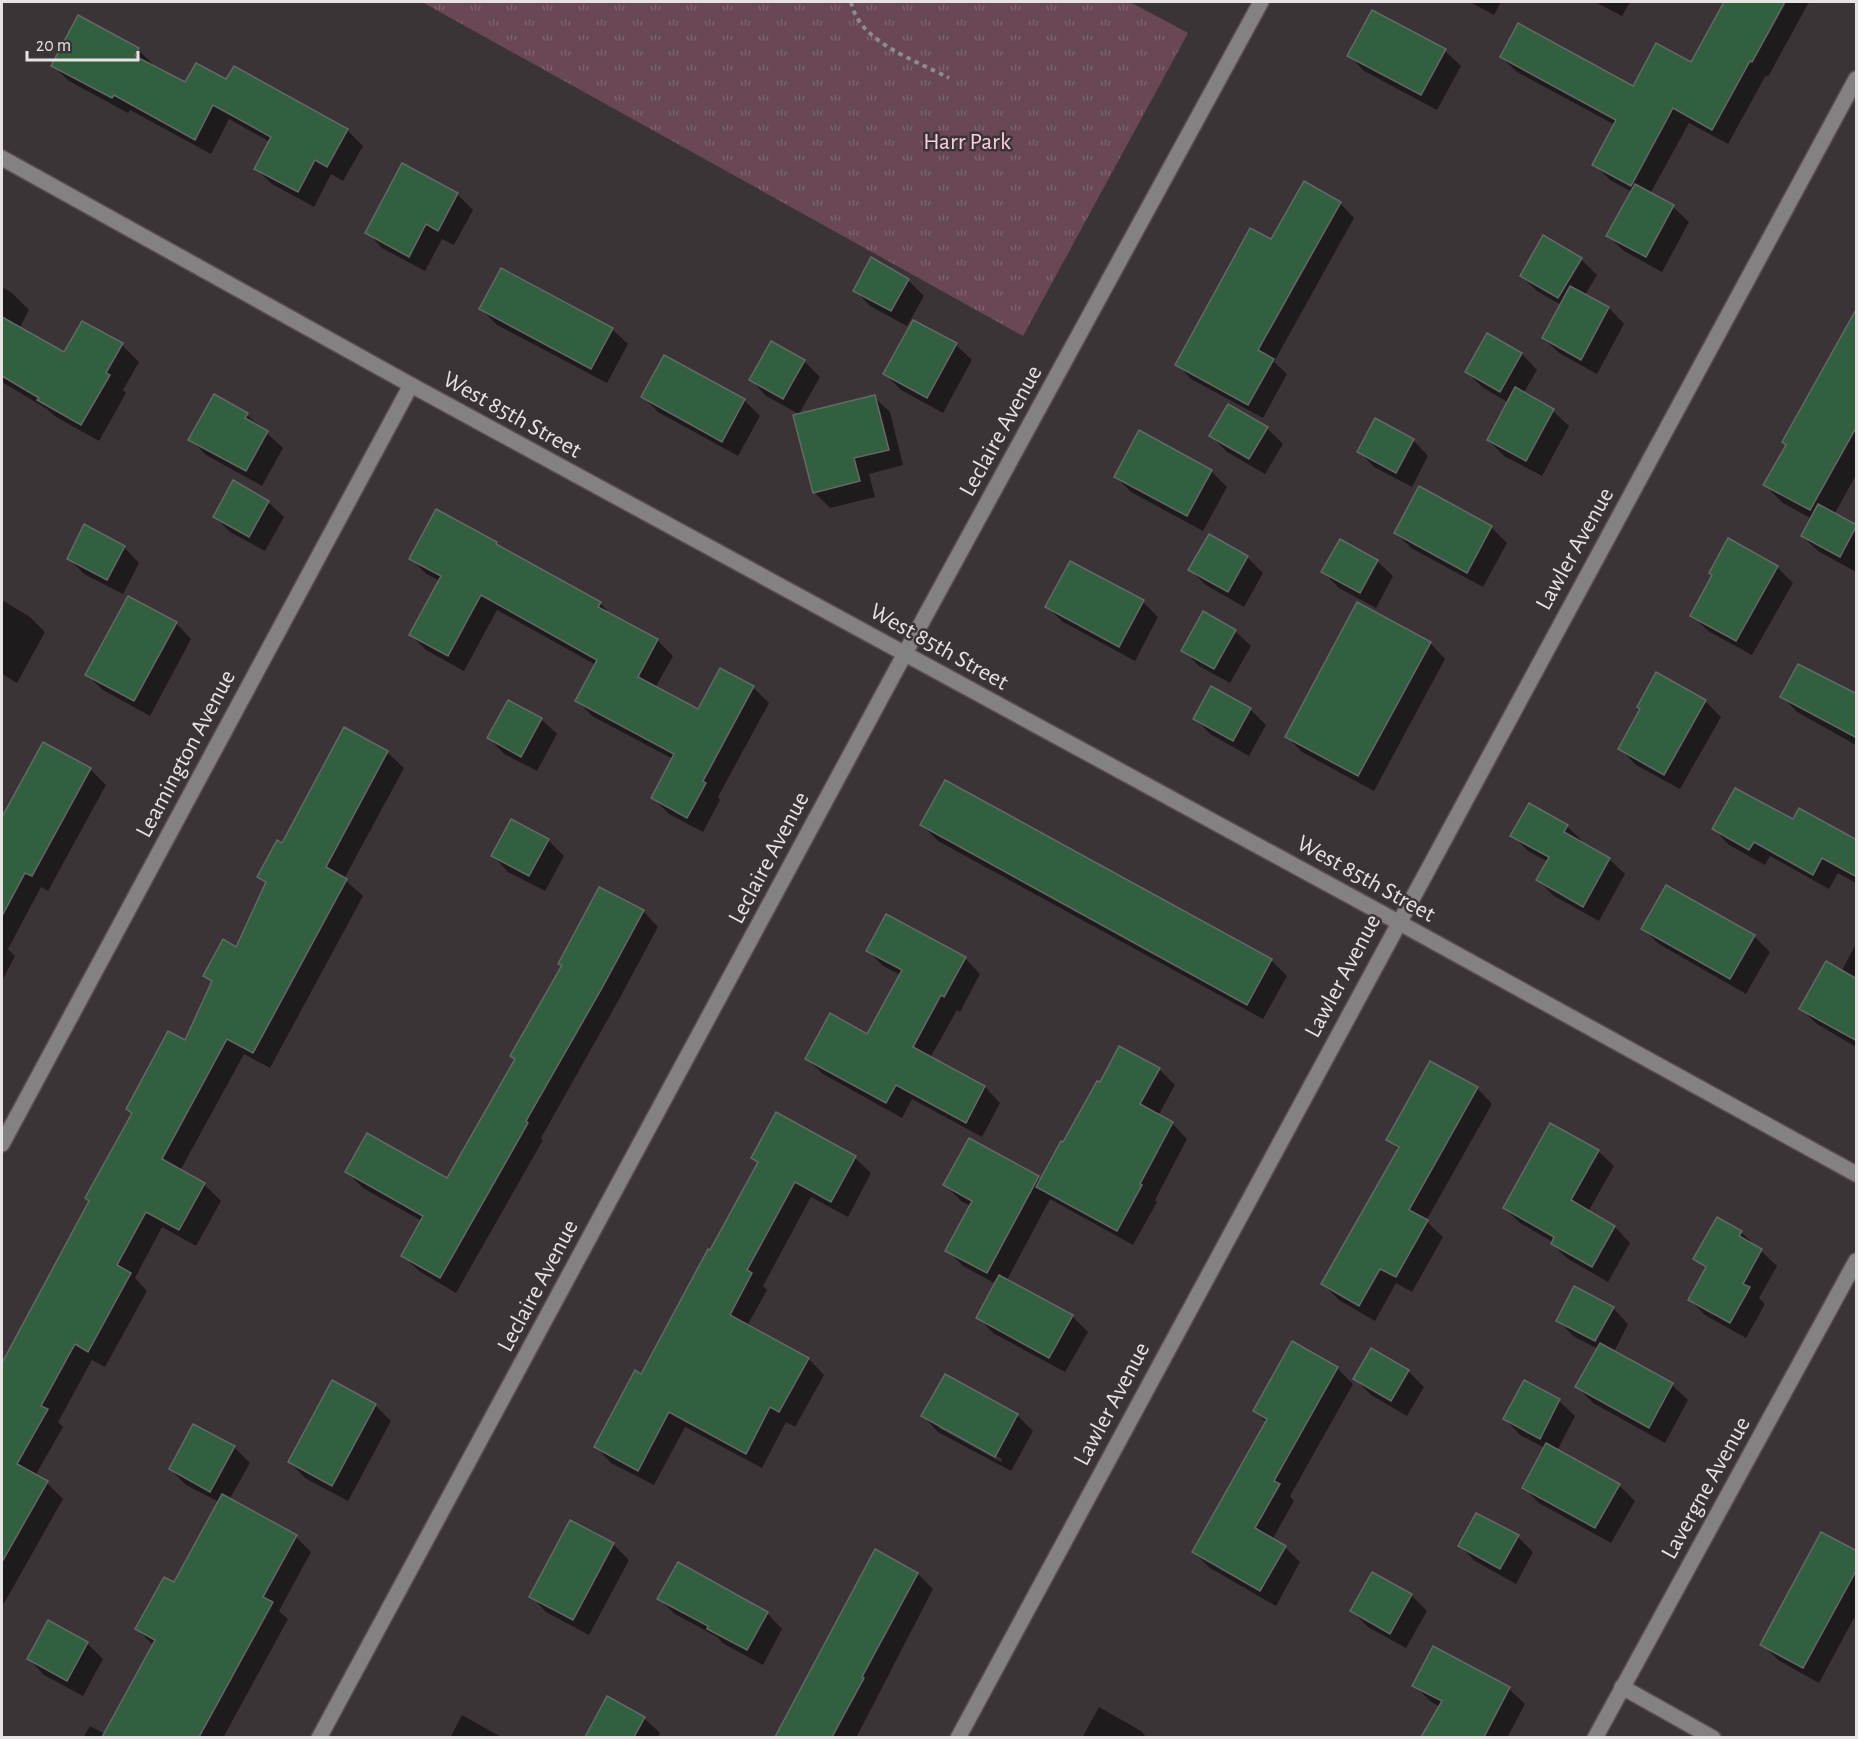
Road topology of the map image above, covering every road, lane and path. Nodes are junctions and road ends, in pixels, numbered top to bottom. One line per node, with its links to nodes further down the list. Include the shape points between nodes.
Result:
1 (851, 2): 3 (path, via 864,28 877,41)
2 (1261, 2): 7 (street, Leclaire Avenue)
3 (949, 78)
4 (1857, 79): 8 (street, Lawler Avenue)
5 (2, 158): 6 (street, West 85th Street)
6 (411, 385): 7 (street, West 85th Street); 9 (street, Leamington Avenue)
7 (905, 654): 8 (street, West 85th Street); 13 (street, Leclaire Avenue)
8 (1398, 922): 10 (street, West 85th Street); 14 (street, Lawler Avenue)
9 (2, 1144)
10 (1857, 1174)
11 (1857, 1261): 12 (street, Lavergne Avenue)
12 (1622, 1687): 15 (street, Lavergne Avenue); 16 (street)
13 (319, 1737)
14 (958, 1737)
15 (1595, 1737)
16 (1713, 1737)

